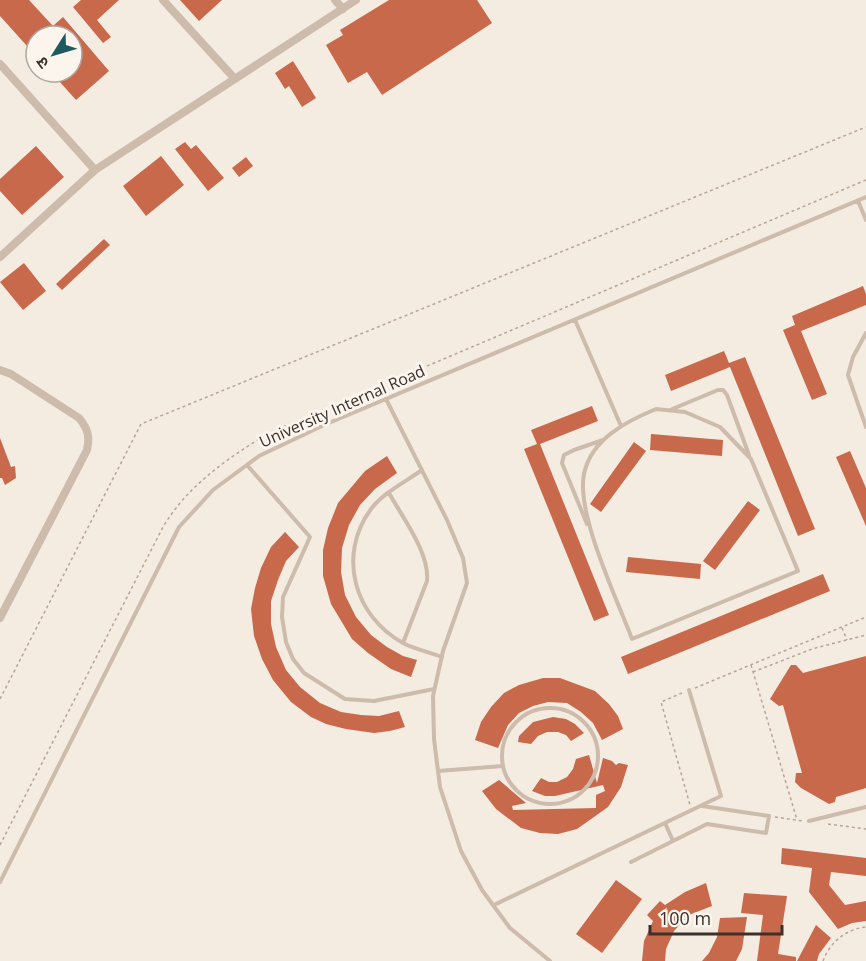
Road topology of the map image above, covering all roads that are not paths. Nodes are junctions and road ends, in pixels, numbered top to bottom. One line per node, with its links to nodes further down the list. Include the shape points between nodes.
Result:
1 (163, 0): 6 (street)
2 (335, 0): 4 (street)
3 (356, 0): 4 (street)
4 (343, 9): 6 (street)
5 (0, 64): 7 (street)
6 (235, 79): 7 (street)
7 (95, 170): 11 (street)
8 (866, 197): 9 (lane, University Internal Road)
9 (858, 201): 10 (lane); 12 (lane, University Internal Road)
10 (866, 219)
11 (0, 257)
12 (575, 320): 15 (lane, University Internal Road); 17 (lane)
13 (866, 333): 18 (lane, via 848,375)
14 (0, 370): 25 (street, via 79,418 90,436 87,450)
15 (386, 399): 21 (lane, University Internal Road, via 314,429); 22 (lane)
16 (669, 410): 17 (lane, via 656,409); 20 (lane, via 685,412 720,427); 20 (lane, via 723,390)
17 (621, 426): 19 (lane)
18 (866, 427)
19 (606, 439): 24 (lane, via 593,452 582,488); 24 (lane, via 564,455 562,463)
20 (751, 459): 24 (lane, via 798,571 632,639)
21 (247, 465): 28 (lane, via 310,537 289,578 282,617 286,642 304,673 345,699 374,700); 38 (lane, University Internal Road, via 213,490 179,527)
22 (422, 471): 23 (lane); 27 (lane, via 463,558 466,583)
23 (389, 493): 26 (lane, via 424,555 428,572); 26 (lane, via 371,508 360,528 352,554 354,580 368,611)
24 (591, 533)
25 (0, 618)
26 (403, 643): 27 (lane)
27 (442, 657): 28 (lane)
28 (434, 689): 31 (lane)
29 (689, 690): 32 (lane, via 721,796)
30 (503, 766): 30 (lane, via 504,738 515,721 533,710 550,707 568,711 585,722 594,735 599,756 596,773 585,791 569,801 550,805 534,802 516,791); 31 (lane)
31 (438, 771): 39 (lane, via 461,851)
32 (701, 805): 35 (lane); 36 (lane, via 768,816 766,833 707,824)
33 (866, 807): 34 (lane)
34 (809, 822)
35 (665, 823): 36 (lane); 39 (lane)
36 (673, 841): 37 (lane)
37 (632, 862)
38 (0, 882)
39 (494, 905): 40 (lane, via 510,928)
40 (550, 961)

